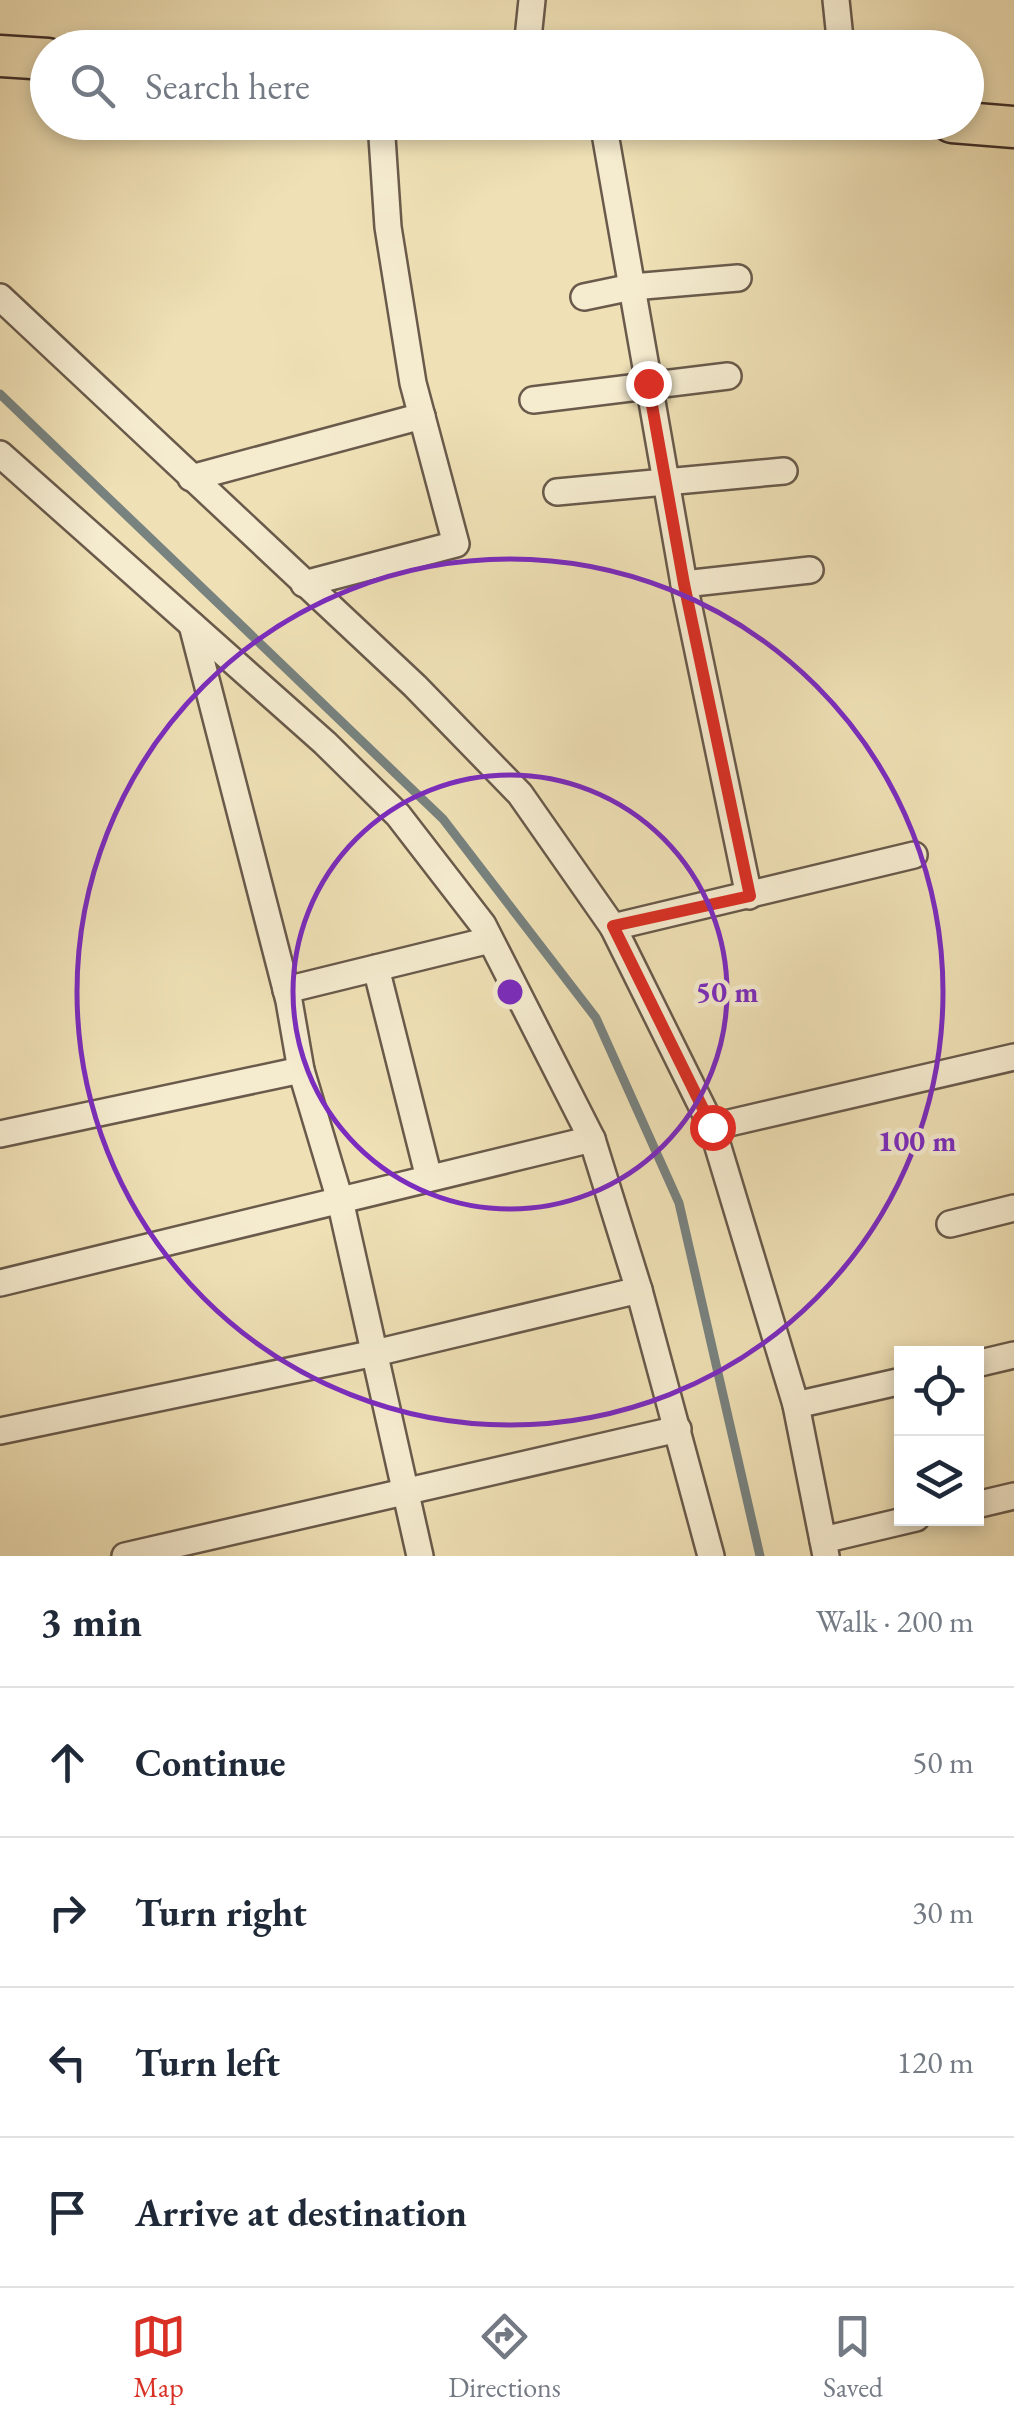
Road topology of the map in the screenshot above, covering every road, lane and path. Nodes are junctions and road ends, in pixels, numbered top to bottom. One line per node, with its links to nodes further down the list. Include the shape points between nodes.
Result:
1 (532, 0): 3 (street)
2 (836, 0): 4 (street)
3 (529, 30)
4 (839, 30)
5 (0, 56): 6 (main road)
6 (30, 58)
7 (984, 125): 8 (main road)
8 (1014, 127)
9 (382, 140): 18 (street, via 388,227)
10 (606, 140): 12 (street)
11 (738, 278): 12 (street)
12 (632, 286): 14 (street); 16 (street)
13 (0, 296): 21 (street)
14 (584, 297)
15 (728, 376): 16 (street)
16 (648, 383): 17 (street); 22 (street)
17 (533, 400)
18 (422, 416): 21 (street); 25 (street, via 456,544)
19 (0, 454): 27 (street)
20 (784, 472): 22 (street)
21 (191, 478): 25 (street)
22 (666, 483): 23 (street); 26 (street)
23 (557, 492)
24 (810, 570): 26 (street)
25 (304, 584): 30 (street, via 520,794)
26 (684, 584): 29 (street)
27 (192, 625): 31 (street, via 398,815); 33 (street)
28 (914, 855): 29 (street)
29 (750, 896): 30 (street)
30 (613, 926): 36 (street)
31 (490, 940): 32 (street); 38 (street)
32 (376, 968): 33 (street); 39 (street)
33 (286, 990): 35 (street)
34 (1014, 1057): 36 (street)
35 (301, 1070): 37 (street); 40 (street)
36 (712, 1127): 49 (street)
37 (0, 1134)
38 (592, 1139): 39 (street); 44 (street)
39 (429, 1178): 40 (street)
40 (340, 1200): 43 (street); 45 (street)
41 (1014, 1208): 42 (street)
42 (950, 1224)
43 (0, 1284)
44 (639, 1290): 45 (street); 50 (street)
45 (375, 1353): 51 (street); 52 (street)
46 (1014, 1355): 47 (street)
47 (984, 1362)
48 (894, 1383): 49 (street)
49 (796, 1405): 56 (street)
50 (678, 1429): 52 (street); 59 (street)
51 (0, 1431)
52 (406, 1491): 57 (street); 58 (street)
53 (1014, 1496): 54 (street)
54 (984, 1503)
55 (894, 1525): 56 (street)
56 (825, 1548)
57 (125, 1556)
58 (420, 1556)
59 (712, 1556)

